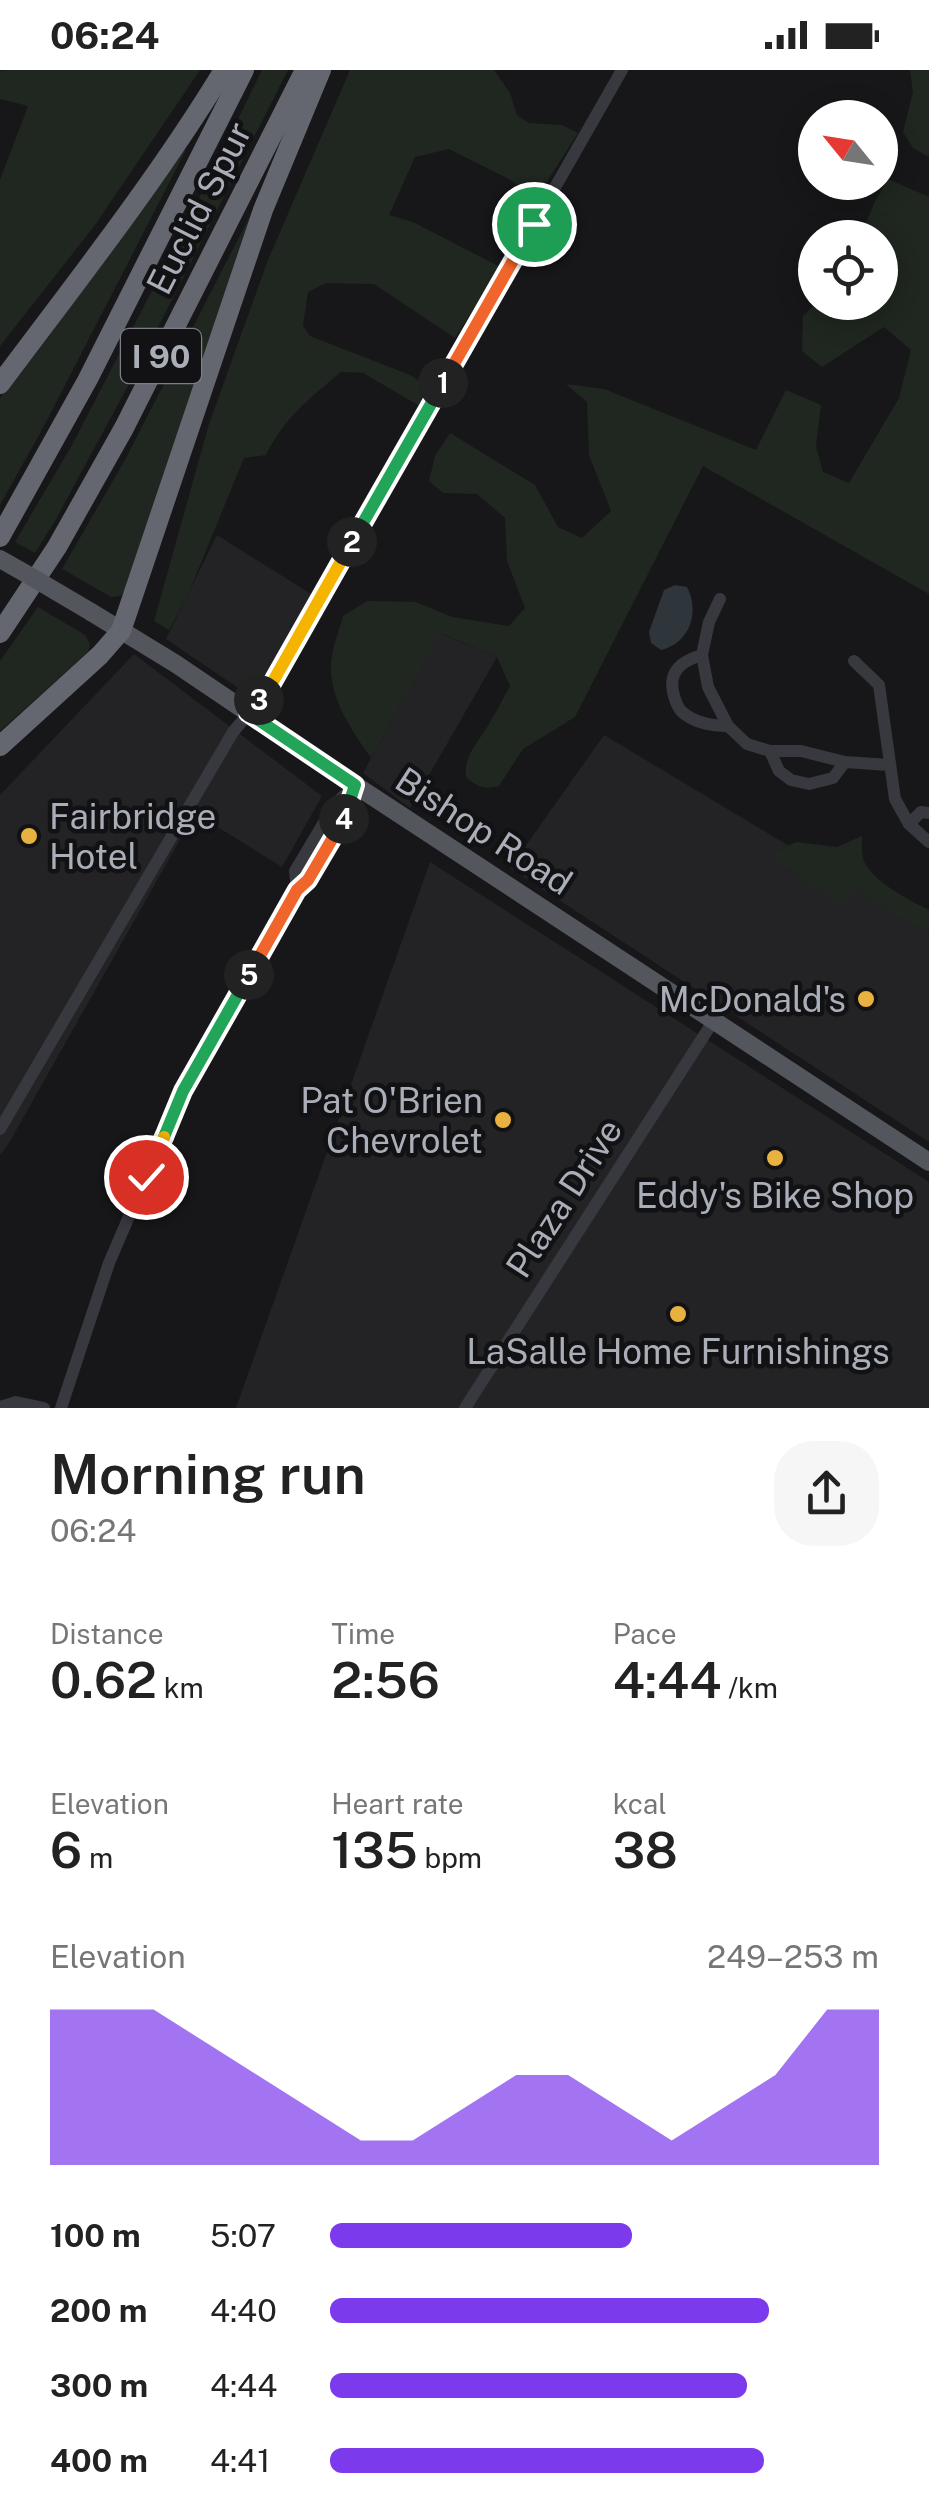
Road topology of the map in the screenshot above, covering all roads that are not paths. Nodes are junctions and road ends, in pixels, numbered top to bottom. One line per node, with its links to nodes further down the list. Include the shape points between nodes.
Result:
1 (224, 70): 6 (highway)
2 (244, 70): 7 (highway, Euclid Spur / I 90, via 95,366)
3 (305, 70): 11 (highway, Euclid Spur / I 90, via 109,456)
4 (321, 70): 10 (highway, via 263,210)
5 (622, 70): 14 (street, via 267,692)
6 (0, 384)
7 (0, 537)
8 (0, 559): 10 (main road, Bishop Road, bridge)
9 (720, 600): 12 (street)
10 (121, 630): 14 (main road, Bishop Road); 16 (highway)
11 (0, 634)
12 (702, 655): 15 (street, via 708,686); 15 (street, via 676,669 671,686 678,709 697,722)
13 (854, 661): 19 (street, via 879,684)
14 (248, 713): 20 (main road, Bishop Road); 25 (street)
15 (728, 726): 17 (street, via 747,744)
16 (0, 746)
17 (770, 751): 18 (street); 18 (street, via 778,770 809,784 833,778)
18 (845, 762): 19 (street)
19 (890, 764): 22 (street, via 895,798)
20 (355, 785): 24 (main road, Bishop Road); 29 (street, via 334,804 295,871 297,890 183,1091 110,1263)
21 (929, 813): 22 (street, via 920,812)
22 (909, 824): 23 (street)
23 (929, 842)
24 (714, 1020): 26 (main road, Bishop Road); 30 (street, Plaza Drive)
25 (0, 1129)
26 (929, 1162)
27 (0, 1407): 28 (street, via 16,1402)
28 (44, 1408)
29 (61, 1408)
30 (465, 1408)

